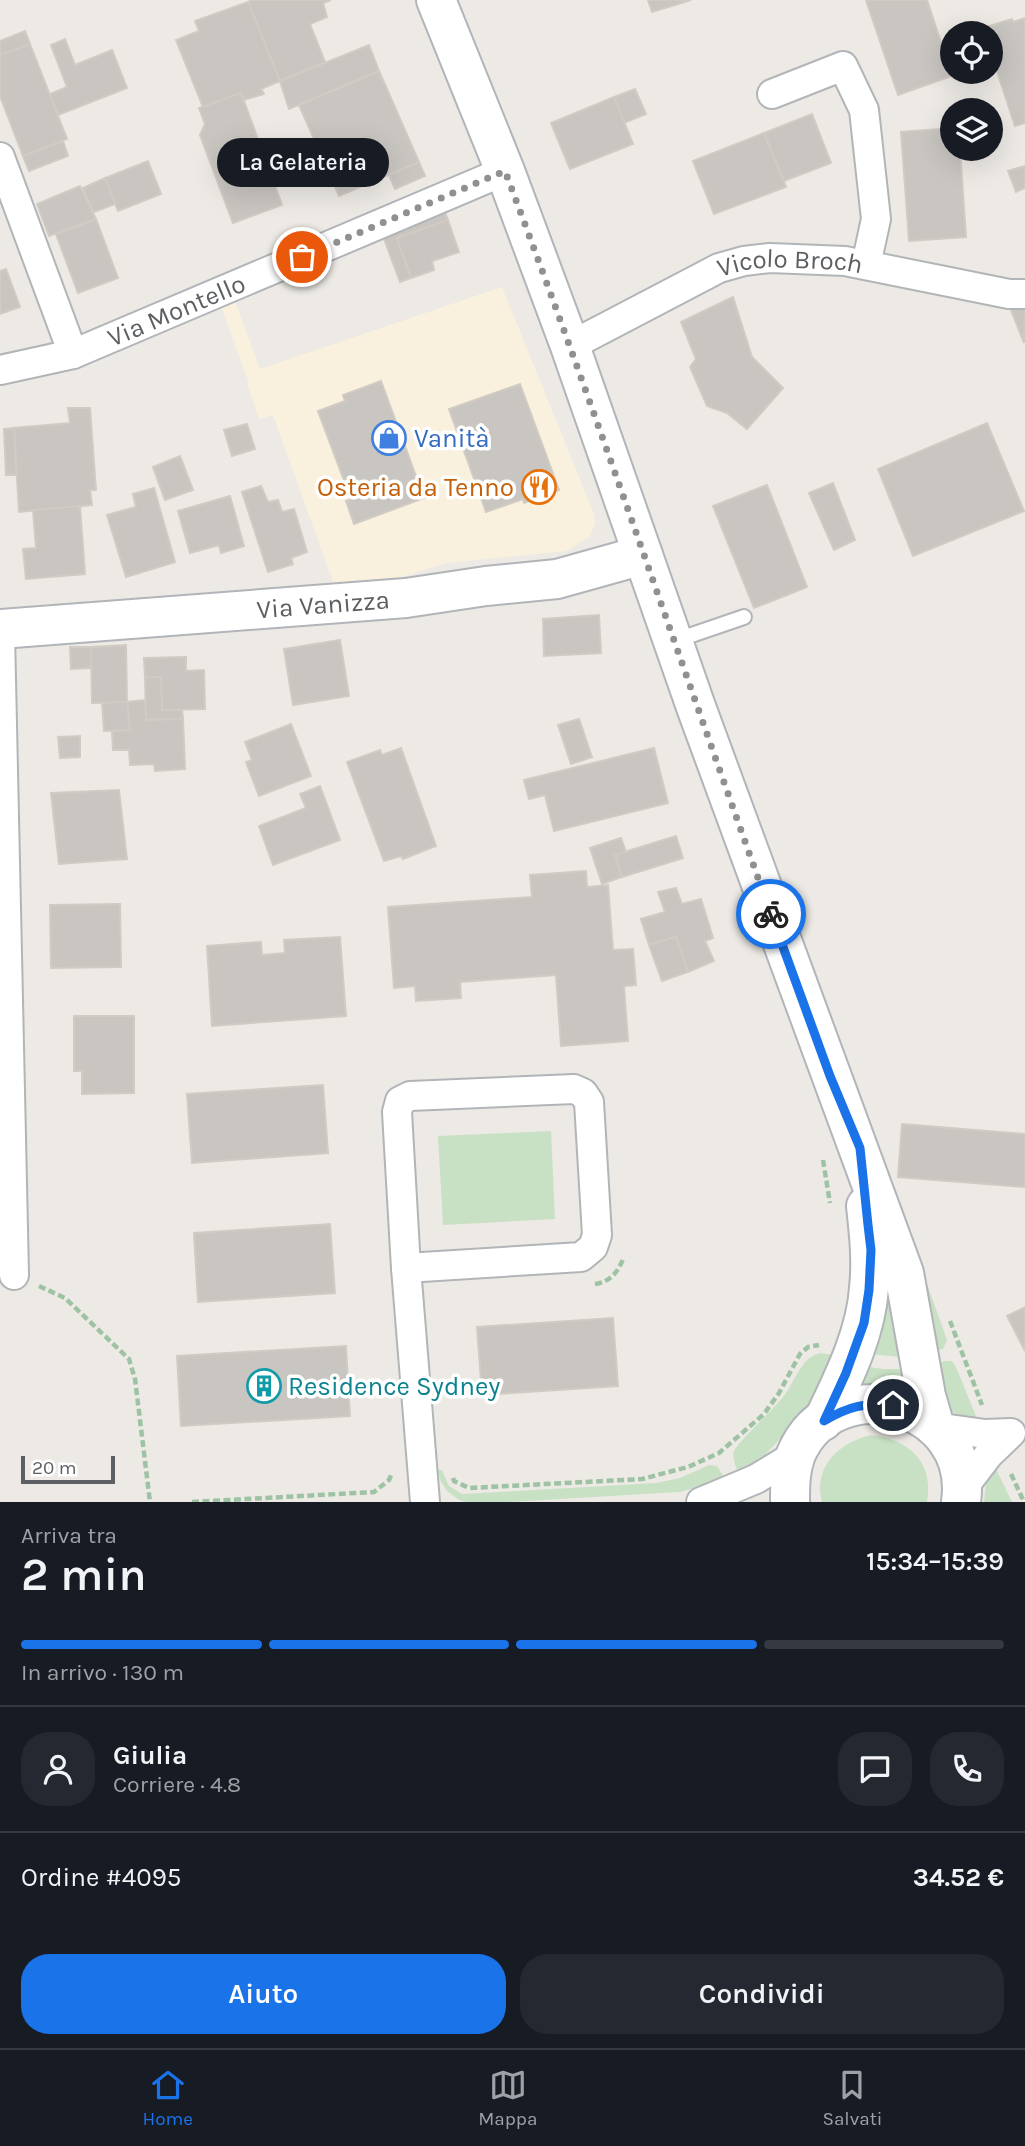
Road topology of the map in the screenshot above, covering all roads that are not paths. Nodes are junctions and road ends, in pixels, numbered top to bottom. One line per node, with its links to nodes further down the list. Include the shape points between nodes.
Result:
1 (436, 0): 4 (main road)
2 (772, 94): 5 (street, via 843,66 864,110 876,219)
3 (0, 157): 8 (street)
4 (505, 171): 7 (main road); 8 (street, Via Montello)
5 (866, 265): 6 (street, Vicolo Broch); 7 (street, Vicolo Broch, via 770,258 719,268)
6 (1025, 294)
7 (570, 346): 10 (main road)
8 (74, 354): 9 (street, Via Montello)
9 (0, 370)
10 (643, 555): 12 (main road, Via Vanizza, via 557,579 406,598); 13 (main road)
11 (744, 617): 13 (lane)
12 (0, 631): 16 (street)
13 (673, 641): 14 (main road)
14 (860, 1148): 17 (main road, via 871,1250 869,1290 864,1323); 18 (main road, via 904,1273)
15 (406, 1268): 15 (street, via 580,1257 593,1247 597,1235 590,1115 583,1093 574,1089 410,1096 400,1101); 22 (street)
16 (14, 1275)
17 (824, 1421): 18 (main road, via 845,1409 893,1405 916,1413); 20 (main road)
18 (935, 1427): 19 (street, via 985,1434); 21 (main road, via 950,1444 959,1465)
19 (1018, 1429): 21 (street, via 989,1454)
20 (797, 1454): 23 (street, via 756,1479); 24 (main road)
21 (964, 1497)
22 (425, 1502)
23 (701, 1502)
24 (790, 1502)

